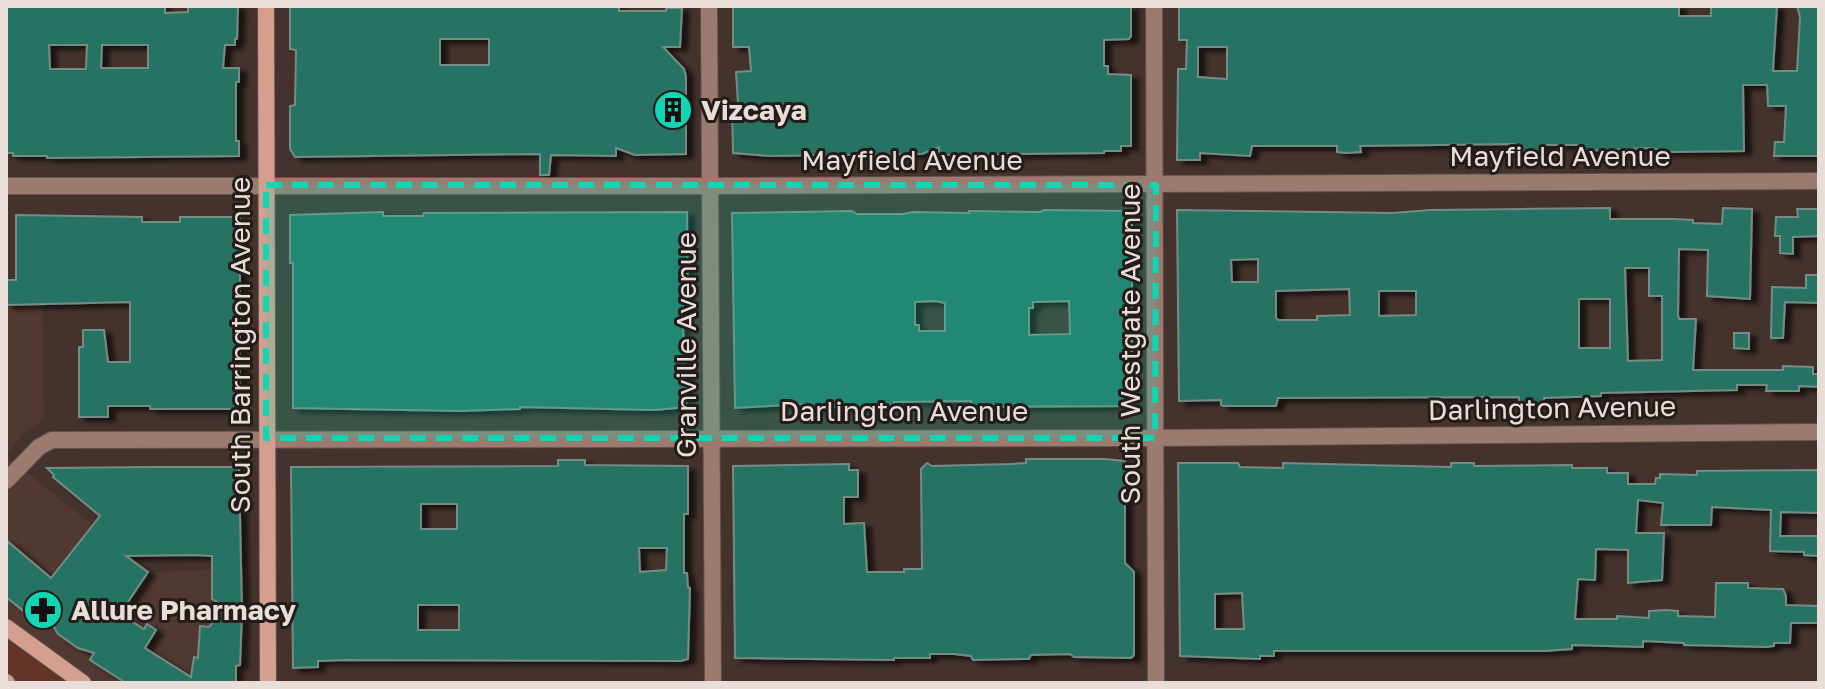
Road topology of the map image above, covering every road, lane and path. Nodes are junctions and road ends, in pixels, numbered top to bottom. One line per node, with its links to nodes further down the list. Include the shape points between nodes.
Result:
1 (266, 6): 5 (street, South Barrington Avenue)
2 (709, 6): 8 (street, Granville Avenue)
3 (1154, 6): 6 (street, South Westgate Avenue)
4 (1819, 181): 6 (street, Mayfield Avenue)
5 (266, 185): 7 (street, Mayfield Avenue); 8 (street, Mayfield Avenue); 10 (street, South Barrington Avenue)
6 (1156, 185): 8 (street, Mayfield Avenue); 12 (street, South Westgate Avenue)
7 (6, 186)
8 (710, 186): 11 (street, Granville Avenue)
9 (1819, 432): 12 (street, Darlington Avenue)
10 (266, 438): 11 (street, Darlington Avenue); 13 (street, Darlington Avenue, via 52,440); 16 (street, South Barrington Avenue)
11 (712, 438): 12 (street, Darlington Avenue); 17 (street, Granville Avenue)
12 (1155, 438): 18 (street, South Westgate Avenue)
13 (6, 481)
14 (6, 627): 15 (street)
15 (83, 683)
16 (268, 683)
17 (713, 683)
18 (1156, 683)

